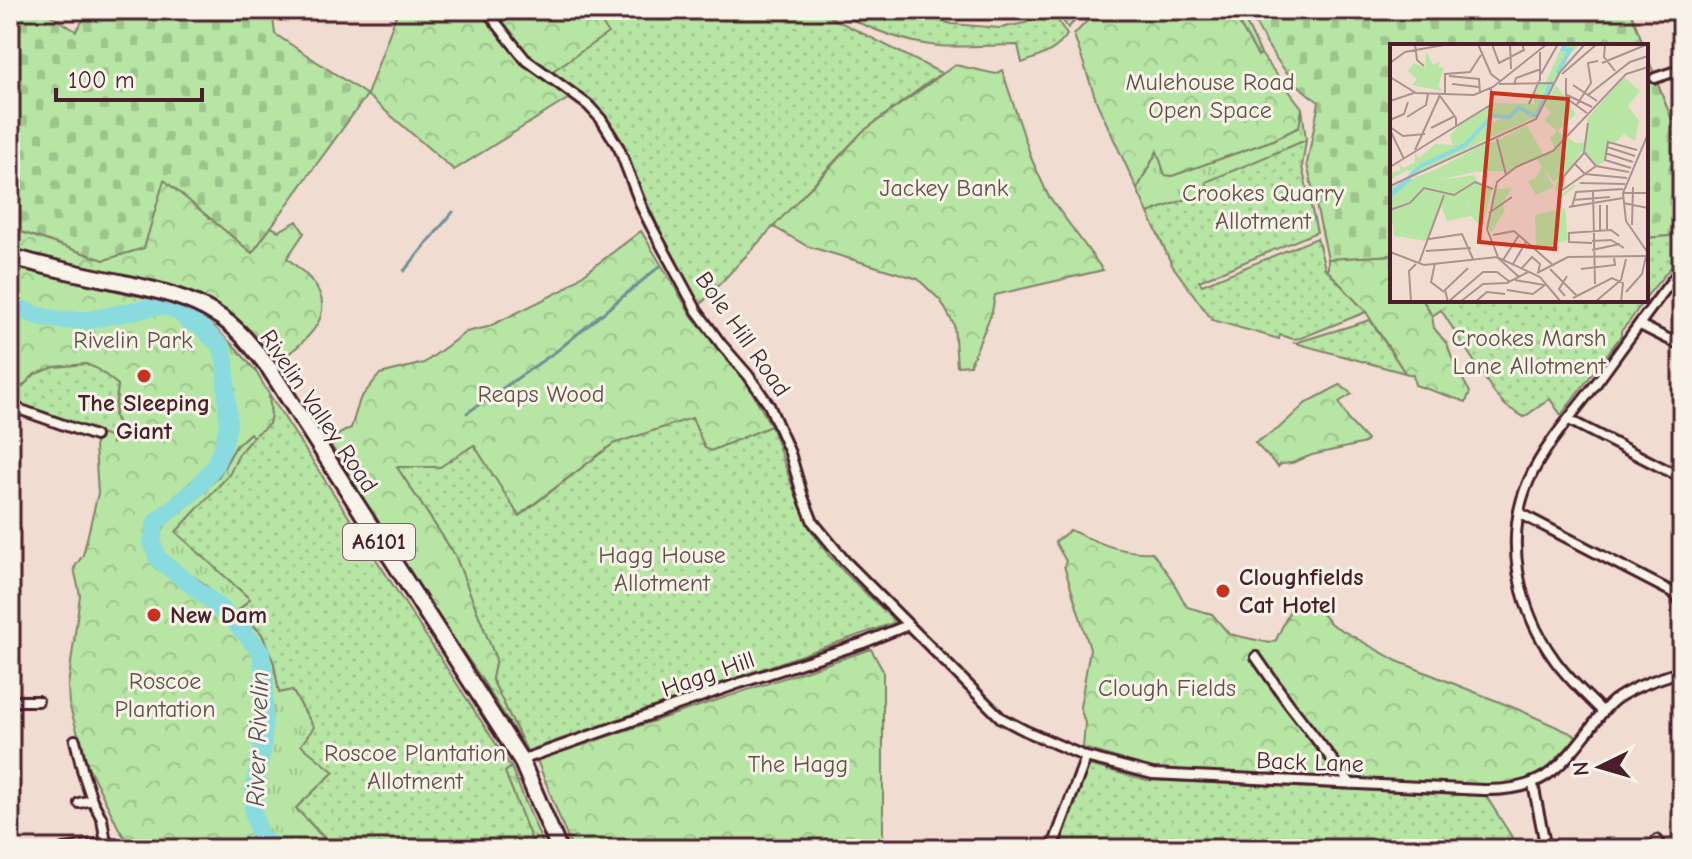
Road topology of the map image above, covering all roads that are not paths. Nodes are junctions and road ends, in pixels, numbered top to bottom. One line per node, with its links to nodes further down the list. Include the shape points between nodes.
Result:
1 (486, 10): 16 (street, Bole Hill Road, via 525,59 601,119 697,311 769,405 813,522)
2 (1682, 69): 3 (street)
3 (1655, 78)
4 (10, 256): 24 (main road, Rivelin Valley Road / A6101, via 171,294 234,327 269,368)
5 (1682, 268): 6 (street)
6 (1640, 325): 7 (street); 9 (street)
7 (1682, 346)
8 (10, 406): 10 (street)
9 (1569, 420): 11 (street); 12 (street, via 1534,470)
10 (95, 436)
11 (1682, 478)
12 (1519, 513): 14 (street, via 1672,592); 21 (street, via 1517,569 1537,632 1568,677)
13 (10, 591): 15 (street)
14 (1682, 605)
15 (13, 607)
16 (908, 625): 23 (street, Bole Hill Road, via 1001,718); 24 (street, Hagg Hill)
17 (1256, 657): 25 (street)
18 (1682, 671): 21 (street, via 1618,697)
19 (10, 701): 20 (street)
20 (38, 701)
21 (1603, 712): 26 (street, via 1570,756)
22 (75, 740): 27 (street)
23 (1086, 757): 25 (street, Back Lane, via 1153,774); 34 (street)
24 (521, 760): 33 (main road, Rivelin Valley Road / A6101)
25 (1351, 784): 26 (street, Back Lane, via 1498,791)
26 (1533, 784): 35 (street)
27 (92, 800): 28 (street); 30 (street)
28 (79, 803)
29 (1657, 840): 36 (street)
30 (106, 843): 31 (street); 32 (street)
31 (63, 849)
32 (126, 849)
33 (559, 849)
34 (1052, 849)
35 (1546, 849)
36 (1663, 849)

